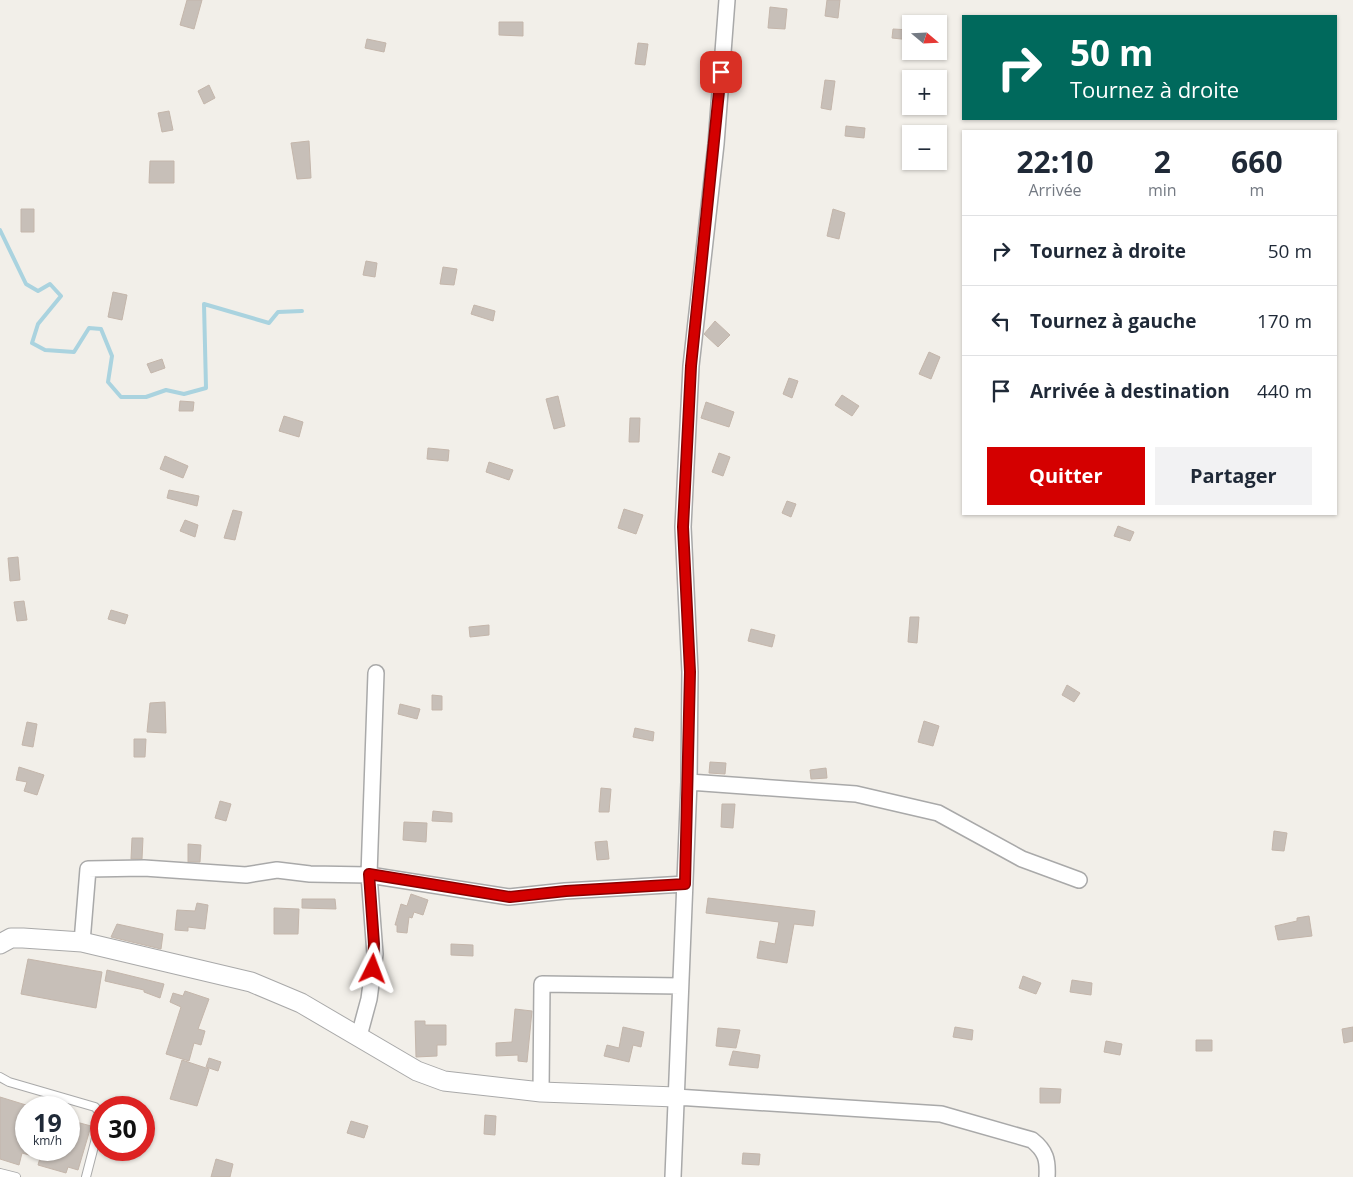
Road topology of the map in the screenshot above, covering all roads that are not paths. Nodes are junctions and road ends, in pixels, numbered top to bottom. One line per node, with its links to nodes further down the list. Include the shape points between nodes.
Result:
1 (727, 0): 3 (street, via 716,144 691,366 683,527 690,672)
2 (376, 673): 4 (street)
3 (689, 782): 5 (street, via 856,794 938,813 1022,859); 6 (street)
4 (369, 874): 6 (street, via 510,897); 7 (street, via 310,874 277,870 246,875 144,868 88,869); 10 (street, via 375,954 369,999)
5 (1079, 880)
6 (685, 884): 9 (street)
7 (82, 942): 8 (street, via 11,938); 10 (street, via 251,982 301,1003)
8 (0, 944)
9 (680, 986): 12 (street, via 542,984); 13 (street)
10 (359, 1036): 12 (street, via 417,1070 444,1081)
11 (0, 1077): 14 (lane)
12 (541, 1092): 13 (street)
13 (676, 1097): 19 (street); 20 (street, via 941,1114 1032,1140 1043,1148)
14 (90, 1106)
15 (90, 1161): 18 (lane)
16 (0, 1173): 17 (lane)
17 (16, 1177)
18 (86, 1177)
19 (673, 1177)
20 (1047, 1177)

